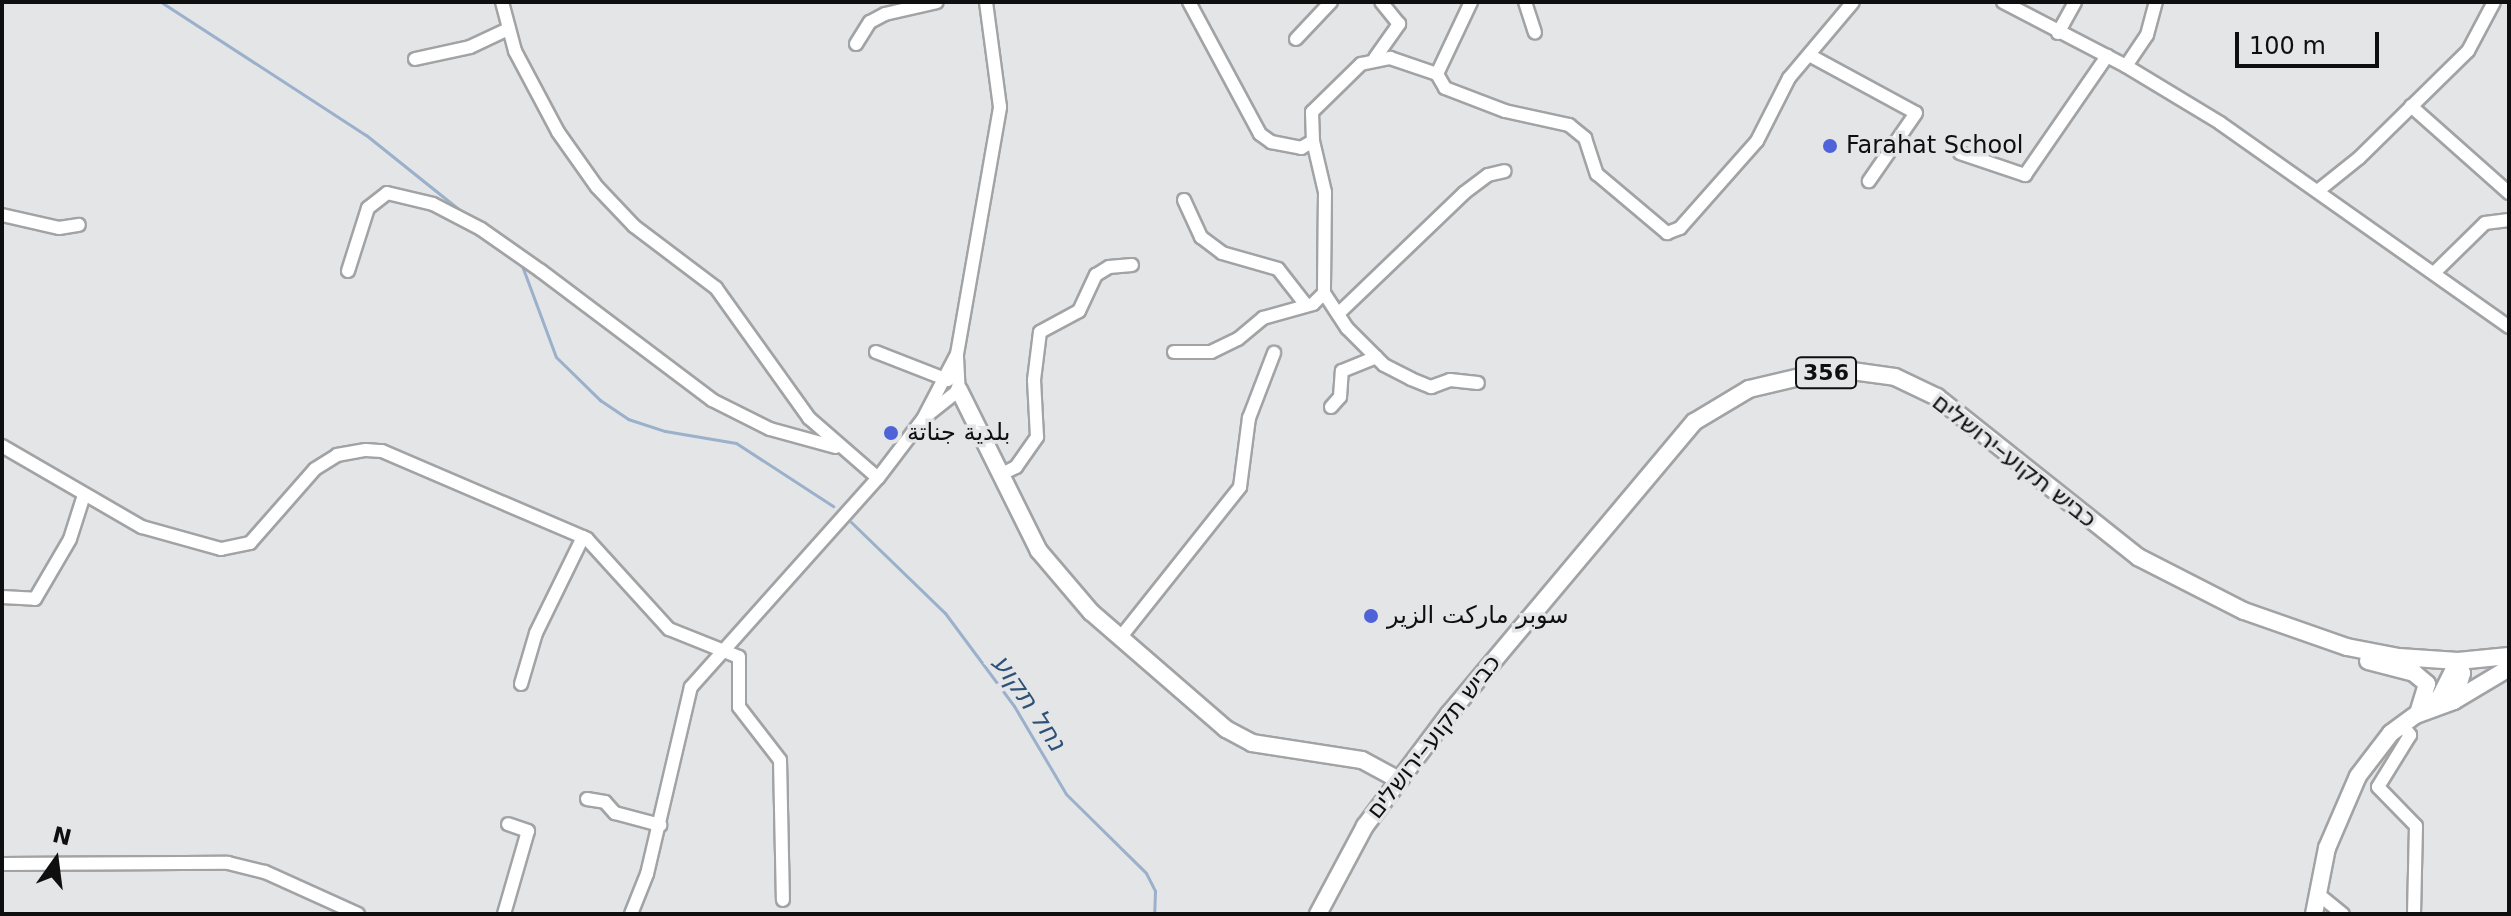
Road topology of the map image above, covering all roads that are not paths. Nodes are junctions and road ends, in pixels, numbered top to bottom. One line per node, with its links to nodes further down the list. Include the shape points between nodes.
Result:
1 (502, 2): 15 (street)
2 (937, 2): 14 (street)
3 (986, 2): 47 (street, via 1000,107)
4 (1189, 2): 27 (street, via 1260,134 1285,147 1301,148)
5 (1331, 2): 18 (street)
6 (1381, 2): 22 (street, via 1399,24)
7 (1471, 2): 25 (street)
8 (1525, 2): 16 (street)
9 (1853, 2): 20 (street)
10 (2003, 2): 17 (street)
11 (2075, 2): 17 (street)
12 (2156, 2): 24 (street, via 2147,35)
13 (2494, 2): 26 (street, via 2468,51)
14 (895, 6): 19 (street, via 870,22)
15 (508, 29): 23 (street, via 470,47); 58 (street, via 558,132 597,187 634,226 716,288 809,418)
16 (1535, 32)
17 (2058, 33): 21 (street)
18 (1296, 39)
19 (856, 44)
20 (1811, 56): 25 (street, via 1789,78 1757,141 1680,228 1667,233 1603,181 1585,138 1569,125 1505,111 1445,88); 30 (street, via 1916,113)
21 (2107, 56): 24 (street); 28 (street, via 2025,175)
22 (1375, 58): 25 (street); 27 (street, via 1312,112)
23 (415, 59)
24 (2126, 66): 31 (street)
25 (1437, 74)
26 (2411, 106): 31 (street); 32 (street)
27 (1313, 141): 40 (street, via 1325,192)
28 (1960, 153)
29 (1505, 171): 42 (street, via 1488,175 1464,193)
30 (1869, 181)
31 (2319, 190): 39 (street)
32 (2509, 193)
33 (1184, 200): 41 (street, via 1201,237 1222,253 1278,269)
34 (2, 215): 36 (street, via 59,228)
35 (2509, 220): 39 (street, via 2485,223)
36 (79, 225)
37 (1132, 265): 59 (street, via 1109,267 1096,275 1079,311 1040,332 1034,380 1037,437 1016,467)
38 (348, 271): 58 (street, via 368,208 387,193 433,204 481,229 541,271 712,400 770,429)
39 (2434, 273): 43 (street)
40 (1324, 293): 41 (street); 42 (street)
41 (1306, 305): 45 (street, via 1271,314 1211,352)
42 (1338, 314): 48 (street)
43 (2509, 327)
44 (876, 352): 49 (street, via 927,375)
45 (1174, 352)
46 (1274, 353): 65 (street, via 1249,418 1240,487)
47 (957, 354): 49 (street); 52 (street)
48 (1376, 357): 51 (street); 55 (street, via 1342,371 1340,397)
49 (947, 377): 52 (street); 53 (street)
50 (1478, 383): 51 (street, via 1450,380)
51 (1431, 387): 54 (street)
52 (959, 390): 53 (street); 56 (main road)
53 (938, 399): 56 (street, via 959,409); 60 (street)
54 (1435, 402)
55 (1331, 407)
56 (973, 424): 59 (main road)
57 (2, 446): 61 (street)
58 (837, 447): 60 (street)
59 (1000, 475): 65 (main road, via 1054,572)
60 (878, 478): 66 (street)
61 (84, 495): 62 (street, via 169,538 238,549 260,534 315,469 337,455 382,451); 63 (street, via 70,539 35,599)
62 (583, 537): 66 (street, via 669,629); 70 (street, via 536,633)
63 (2, 597)
64 (2244, 611): 68 (main road, כביש תקוע–ירושלים / 356, via 2347,647); 72 (main road, via 2258,627 2302,644 2414,673 2427,684); 73 (main road, כביש תקוע–ירושלים / 356, via 2138,557 1937,397 1895,377 1852,371 1808,375 1749,389 1694,422)
65 (1120, 638): 73 (main road, via 1226,729 1252,743 1362,760)
66 (725, 650): 76 (street, via 691,687 676,734); 79 (street, via 739,657 739,707 780,760)
67 (2509, 656): 68 (main road, כביש תקוע–ירושלים / 356)
68 (2458, 661): 71 (main road, via 2462,673); 72 (main road, via 2440,697)
69 (2509, 668): 71 (main road)
70 (521, 684)
71 (2454, 701): 72 (main road)
72 (2409, 720): 78 (main road, via 2371,753 2358,776 2327,848); 86 (street, via 2410,735 2378,787 2416,826)
73 (1399, 780): 83 (main road, כביש תקוע–ירושלים / 356, via 1365,826)
74 (587, 799): 76 (street)
75 (508, 824): 81 (street, via 528,831)
76 (660, 825): 82 (street)
77 (2, 864): 80 (street, via 228,863 265,872)
78 (2318, 894): 84 (main road); 85 (street)
79 (783, 900)
80 (358, 914)
81 (504, 914)
82 (631, 914)
83 (1318, 914)
84 (2314, 914)
85 (2343, 914)
86 (2414, 914)

